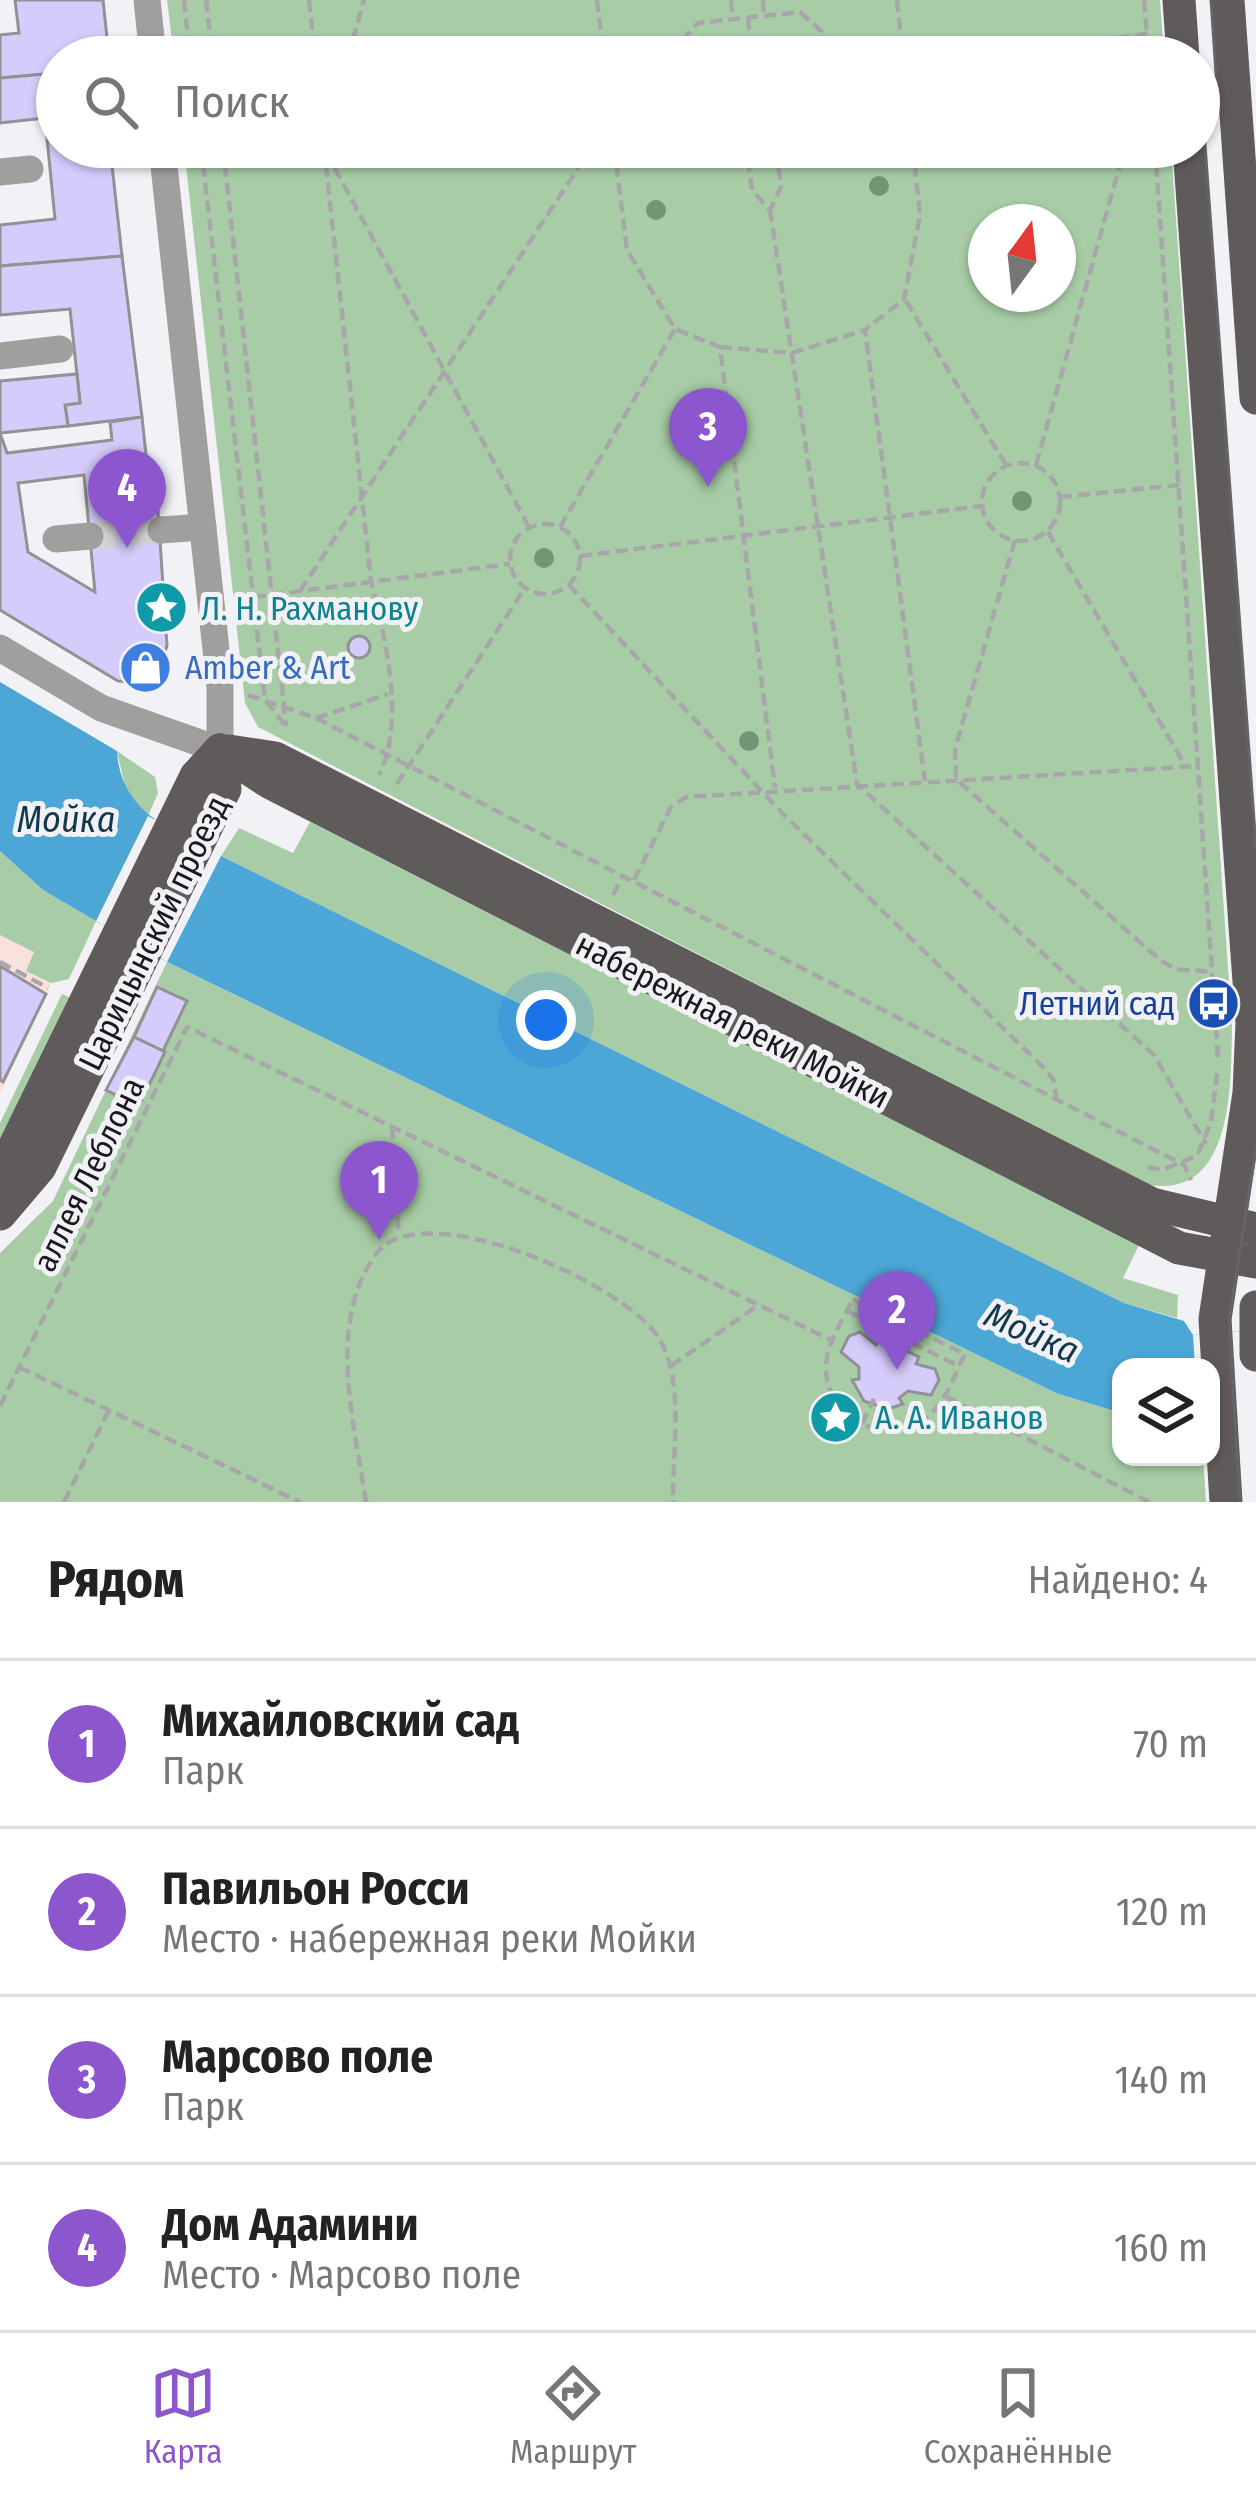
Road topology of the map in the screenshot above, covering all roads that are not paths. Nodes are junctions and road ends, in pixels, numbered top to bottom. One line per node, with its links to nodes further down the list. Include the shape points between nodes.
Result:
1 (147, 0): 3 (street)
2 (1228, 0): 10 (main road)
3 (151, 36)
4 (164, 168): 11 (street)
5 (1191, 168): 20 (main road, via 1252,1023)
6 (30, 170): 7 (street)
7 (0, 172)
8 (60, 350): 9 (street)
9 (0, 356)
10 (1256, 398)
11 (203, 526): 12 (street); 16 (street)
12 (161, 530)
13 (89, 536): 14 (street)
14 (56, 539)
15 (0, 648): 16 (street, набережная реки Мойки, via 101,708)
16 (220, 750): 17 (main road, Царицынский проезд, via 225,789 185,836); 20 (main road, набережная реки Мойки, via 275,758 1115,1187)
17 (131, 941): 18 (main road, Царицынский проезд); 19 (main road, Царицынский проезд, via 40,1167)
18 (0, 1176)
19 (0, 1214)
20 (1234, 1237): 21 (main road, набережная реки Мойки); 22 (main road, via 1215,1333)
21 (1256, 1262)
22 (1226, 1502)

